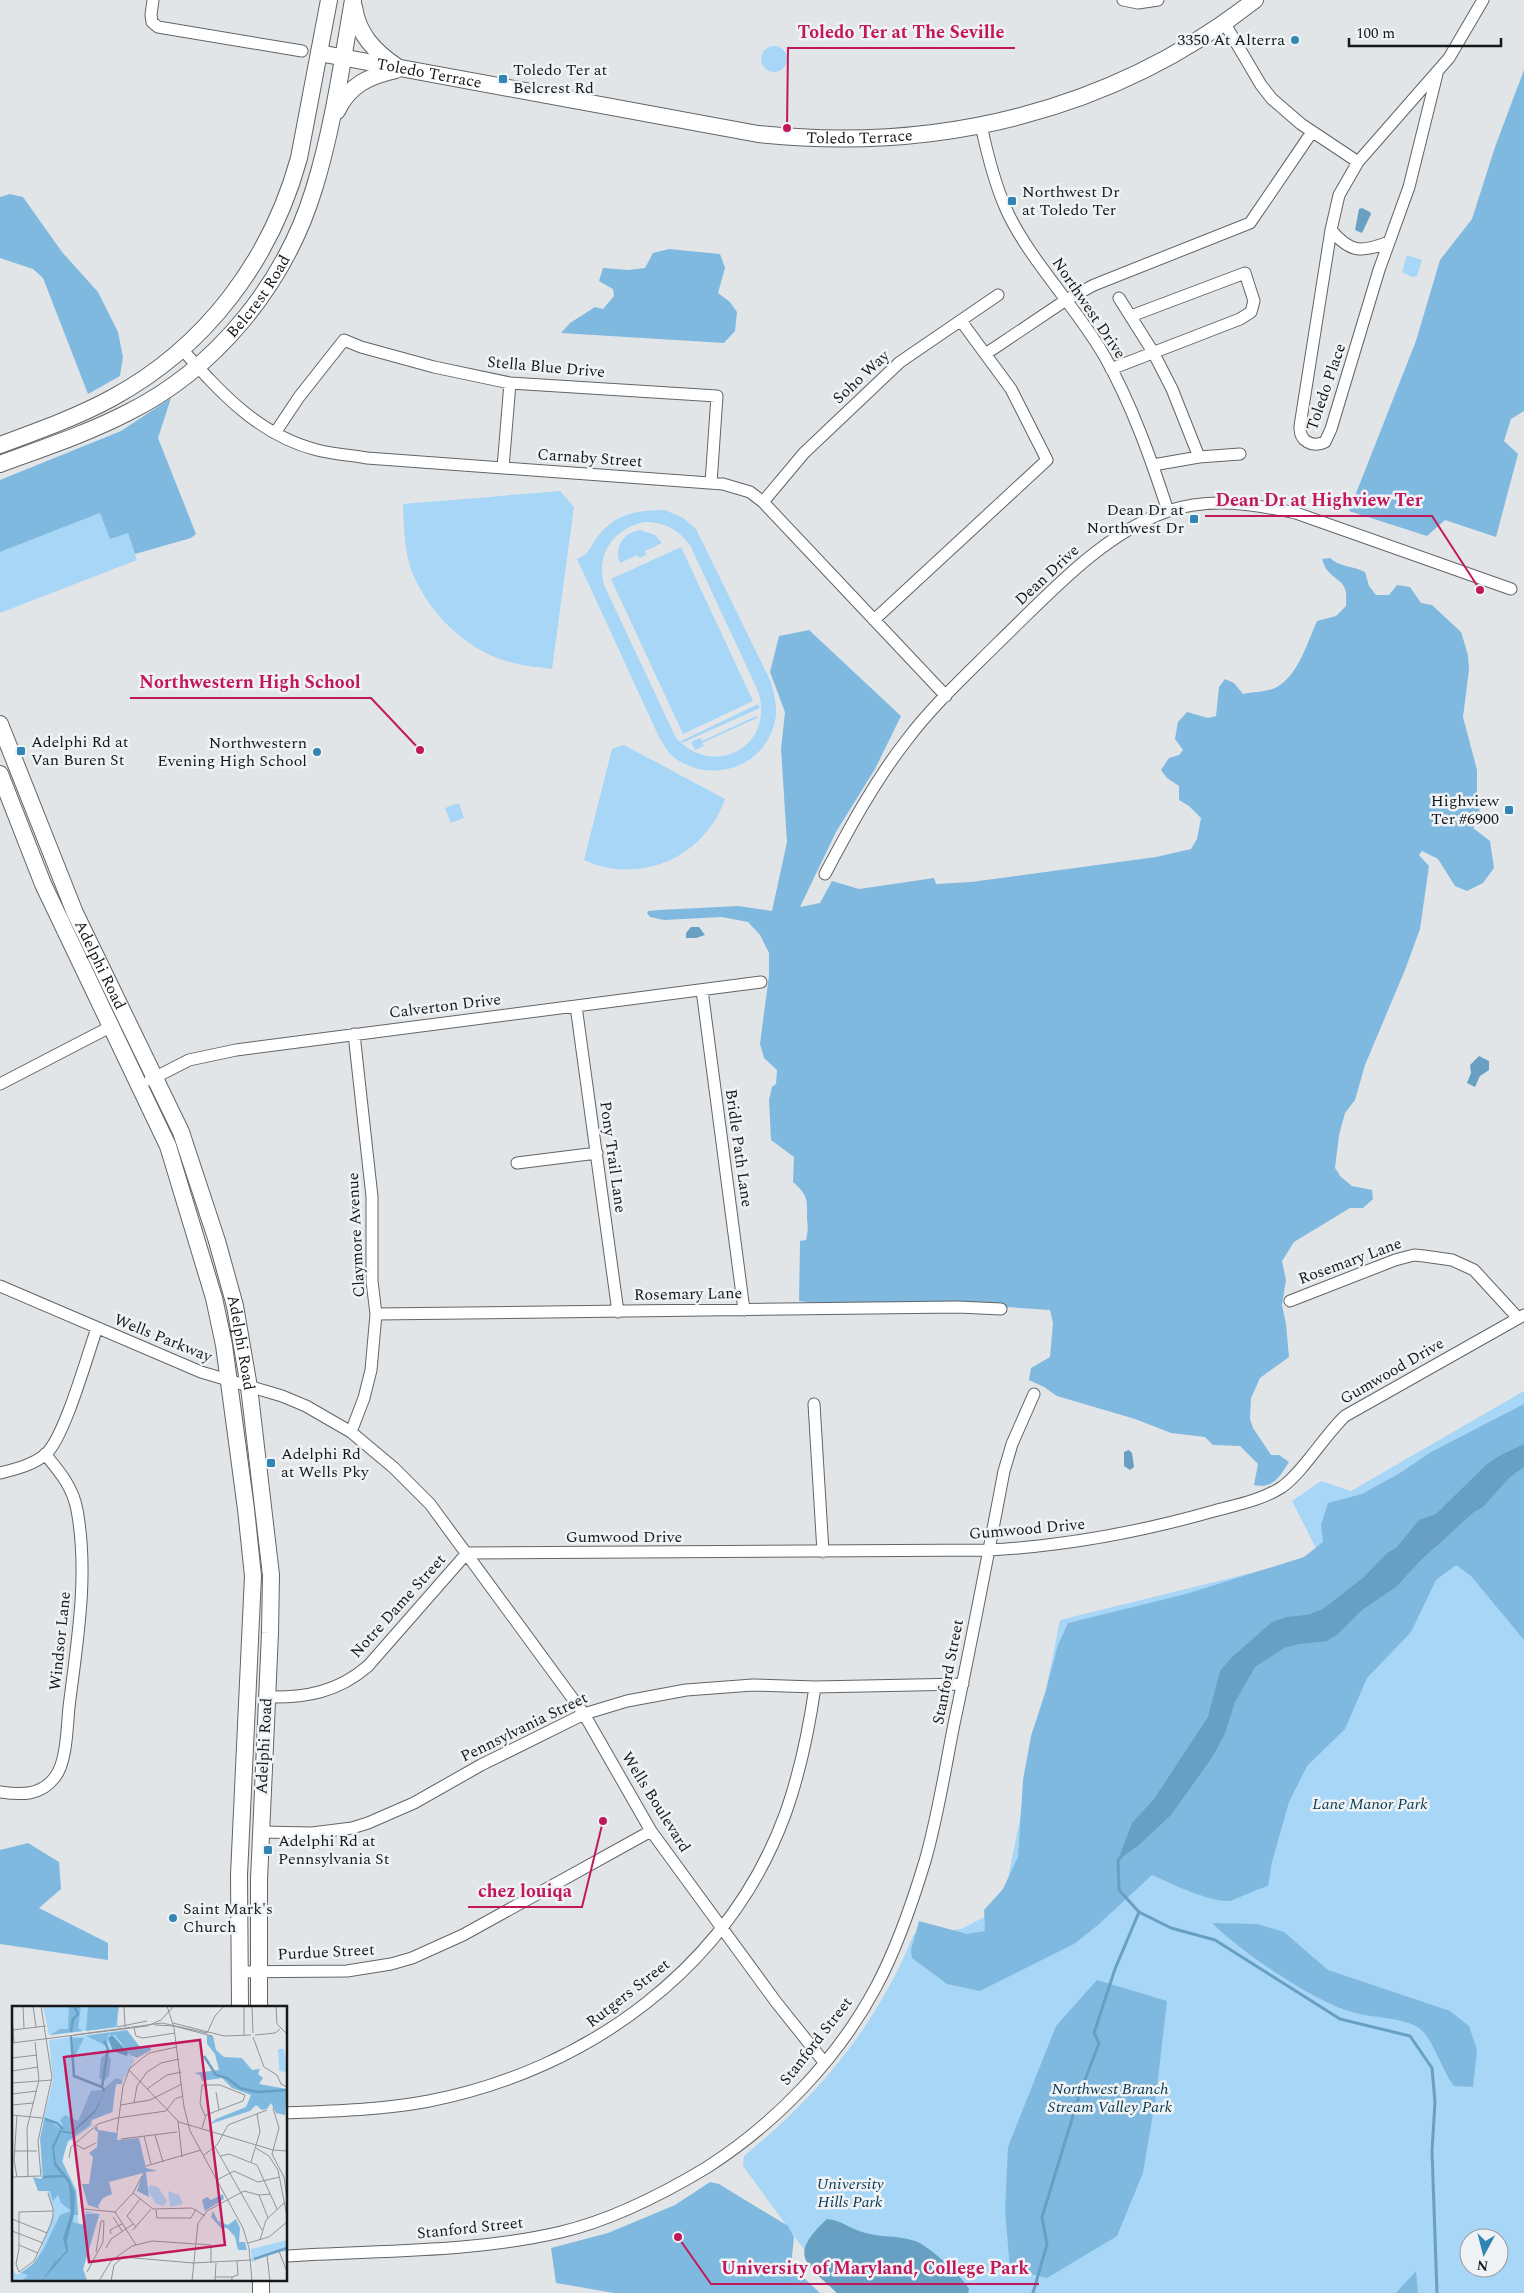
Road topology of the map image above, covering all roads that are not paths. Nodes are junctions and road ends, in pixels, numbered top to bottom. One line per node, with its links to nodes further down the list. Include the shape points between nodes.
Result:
1 (153, 0): 9 (street, via 152,22 158,27)
2 (329, 0): 10 (main road, Belcrest Road)
3 (353, 0): 11 (main road, Belcrest Road); 12 (main road, via 355,16 367,41)
4 (1124, 0): 5 (street, via 1138,3)
5 (1158, 0)
6 (1255, 0): 8 (main road, Toledo Terrace)
7 (1483, 0): 13 (street, Toledo Place)
8 (1225, 24): 14 (main road, Toledo Terrace, via 1164,60 1109,86 1054,107); 16 (street, via 1266,92 1282,110)
9 (302, 52)
10 (319, 53): 11 (main road, Toledo Terrace); 25 (main road, Belcrest Road, via 292,183 275,226 253,266 228,300 214,318)
11 (343, 58): 12 (main road, Toledo Terrace); 15 (main road, Belcrest Road)
12 (400, 69): 14 (main road, Toledo Terrace, via 682,121 796,138 880,139); 15 (main road, via 377,74 356,85 339,106)
13 (1436, 74): 17 (street, Toledo Place); 19 (street, Toledo Place, via 1409,187)
14 (981, 125): 22 (street, Northwest Drive, via 995,182 1006,209)
15 (330, 126): 28 (main road, Belcrest Road, via 314,192 286,255 253,308)
16 (1312, 132): 17 (street); 22 (street, via 1250,223 1094,285)
17 (1358, 162): 18 (street, Toledo Place, via 1339,195)
18 (1331, 230): 19 (street, via 1340,241 1356,250 1368,250); 19 (street, Toledo Place, via 1300,426 1303,439 1314,445 1325,442 1331,429)
19 (1389, 242)
20 (998, 295): 24 (street, Soho Way)
21 (1119, 298): 23 (street)
22 (1066, 300): 27 (street); 29 (street, Northwest Drive)
23 (1131, 316): 26 (street); 26 (street, via 1245,273 1254,301 1250,312 1240,319)
24 (961, 321): 27 (street); 39 (street, Soho Way, via 900,362 804,453)
25 (181, 348): 28 (street, Carnaby Street); 32 (main road, Belcrest Road, via 112,398)
26 (1153, 352): 29 (street); 34 (street, via 1172,389)
27 (987, 353): 42 (street, via 1011,389 1047,460)
28 (197, 366): 31 (street, Carnaby Street, via 250,419); 35 (main road, Belcrest Road, via 127,413)
29 (1111, 369): 36 (street, Northwest Drive)
30 (510, 383): 31 (street, Stella Blue Drive, via 434,367 344,340); 37 (street); 38 (street, Stella Blue Drive, via 717,396)
31 (275, 433): 37 (street, Carnaby Street, via 316,450 367,458)
32 (0, 445)
33 (1240, 454): 34 (street)
34 (1199, 457): 36 (street)
35 (0, 464)
36 (1153, 465): 40 (street, Northwest Drive)
37 (503, 468): 38 (street, Carnaby Street)
38 (711, 483): 39 (street, Carnaby Street, via 735,486)
39 (763, 502): 42 (street, Carnaby Street)
40 (1168, 511): 41 (street, Dean Drive, via 1226,502 1296,512); 43 (street, Dean Drive, via 1123,532 1097,551)
41 (1511, 588)
42 (874, 620): 43 (street, Carnaby Street)
43 (946, 696): 46 (street, Dean Drive, via 889,766)
44 (1, 731): 52 (main road, Adelphi Road, via 76,913)
45 (0, 774): 50 (main road, Adelphi Road, via 42,884)
46 (825, 874)
47 (761, 982): 48 (street, Calverton Drive)
48 (702, 990): 49 (street, Calverton Drive); 60 (street, Bridle Path Lane)
49 (576, 1006): 51 (street, Calverton Drive); 55 (street, Pony Trail Lane)
50 (110, 1027): 53 (street); 54 (main road, Adelphi Road)
51 (354, 1034): 52 (street, Calverton Drive, via 206,1055); 62 (street, Claymore Avenue, via 372,1197 372,1282)
52 (156, 1077): 54 (street, Calverton Drive); 66 (main road, Adelphi Road, via 189,1154 220,1249 235,1306)
53 (0, 1084)
54 (140, 1086): 65 (main road, Adelphi Road, via 168,1146 180,1184 214,1298)
55 (597, 1153): 56 (street); 61 (street, Pony Trail Lane)
56 (518, 1163)
57 (0, 1286): 64 (street, Wells Parkway)
58 (1290, 1301): 63 (street, Rosemary Lane, via 1406,1256 1424,1256 1452,1260 1474,1270)
59 (1001, 1309): 60 (street, Rosemary Lane)
60 (744, 1310): 61 (street, Rosemary Lane)
61 (618, 1312): 62 (street, Rosemary Lane)
62 (376, 1314): 69 (street, Claymore Avenue, via 371,1370)
63 (1521, 1316): 72 (street, Gumwood Drive, via 1345,1416 1289,1480 1272,1492 1198,1516 1091,1540)
64 (97, 1328): 65 (street, Wells Parkway); 70 (street, via 61,1430)
65 (228, 1381): 66 (street, Wells Parkway); 83 (main road, Adelphi Road, via 253,1576 239,1875)
66 (249, 1387): 69 (street, Wells Parkway, via 306,1406); 77 (main road, Adelphi Road, via 270,1560 271,1625)
67 (1034, 1394): 72 (street, Stanford Street, via 1008,1457)
68 (814, 1404): 73 (street)
69 (351, 1432): 74 (street, Wells Parkway, via 378,1452 413,1486)
70 (45, 1454): 71 (street, via 30,1464); 79 (street, Windsor Lane, via 72,1492 81,1541 80,1612 67,1730 61,1765 49,1783 30,1794)
71 (0, 1473)
72 (989, 1550): 73 (street, Gumwood Drive); 75 (street, Stanford Street)
73 (823, 1552): 74 (street, Gumwood Drive)
74 (467, 1554): 77 (street, Notre Dame Street, via 355,1677 322,1693); 78 (street, Wells Boulevard)
75 (963, 1684): 76 (street, Pennsylvania Street); 87 (street, Stanford Street, via 931,1836 904,1922 870,1998)
76 (815, 1687): 78 (street, Pennsylvania Street, via 753,1685 686,1690 605,1706); 82 (street, Rutgers Street, via 786,1812 758,1872)
77 (266, 1697): 81 (main road, Adelphi Road)
78 (584, 1714): 80 (street, Wells Boulevard); 81 (street, Pennsylvania Street, via 375,1820 352,1828 312,1833)
79 (0, 1792)
80 (651, 1831): 82 (street, Wells Boulevard); 84 (street, Purdue Street, via 463,1934 412,1958 347,1971)
81 (260, 1832): 84 (main road, Adelphi Road)
82 (721, 1928): 87 (street, Wells Boulevard); 88 (street, Rutgers Street, via 684,1970 650,2000 593,2040 545,2066 466,2092 413,2104)
83 (239, 1972): 84 (street, Purdue Street); 85 (main road, Adelphi Road)
84 (258, 1972): 86 (main road, Adelphi Road)
85 (240, 2006)
86 (259, 2006)
87 (824, 2062): 89 (street, Stanford Street, via 781,2108 722,2157 660,2193 603,2219 564,2231 487,2245)
88 (288, 2113)
89 (288, 2256)
90 (261, 2280): 91 (main road)
91 (261, 2293)

